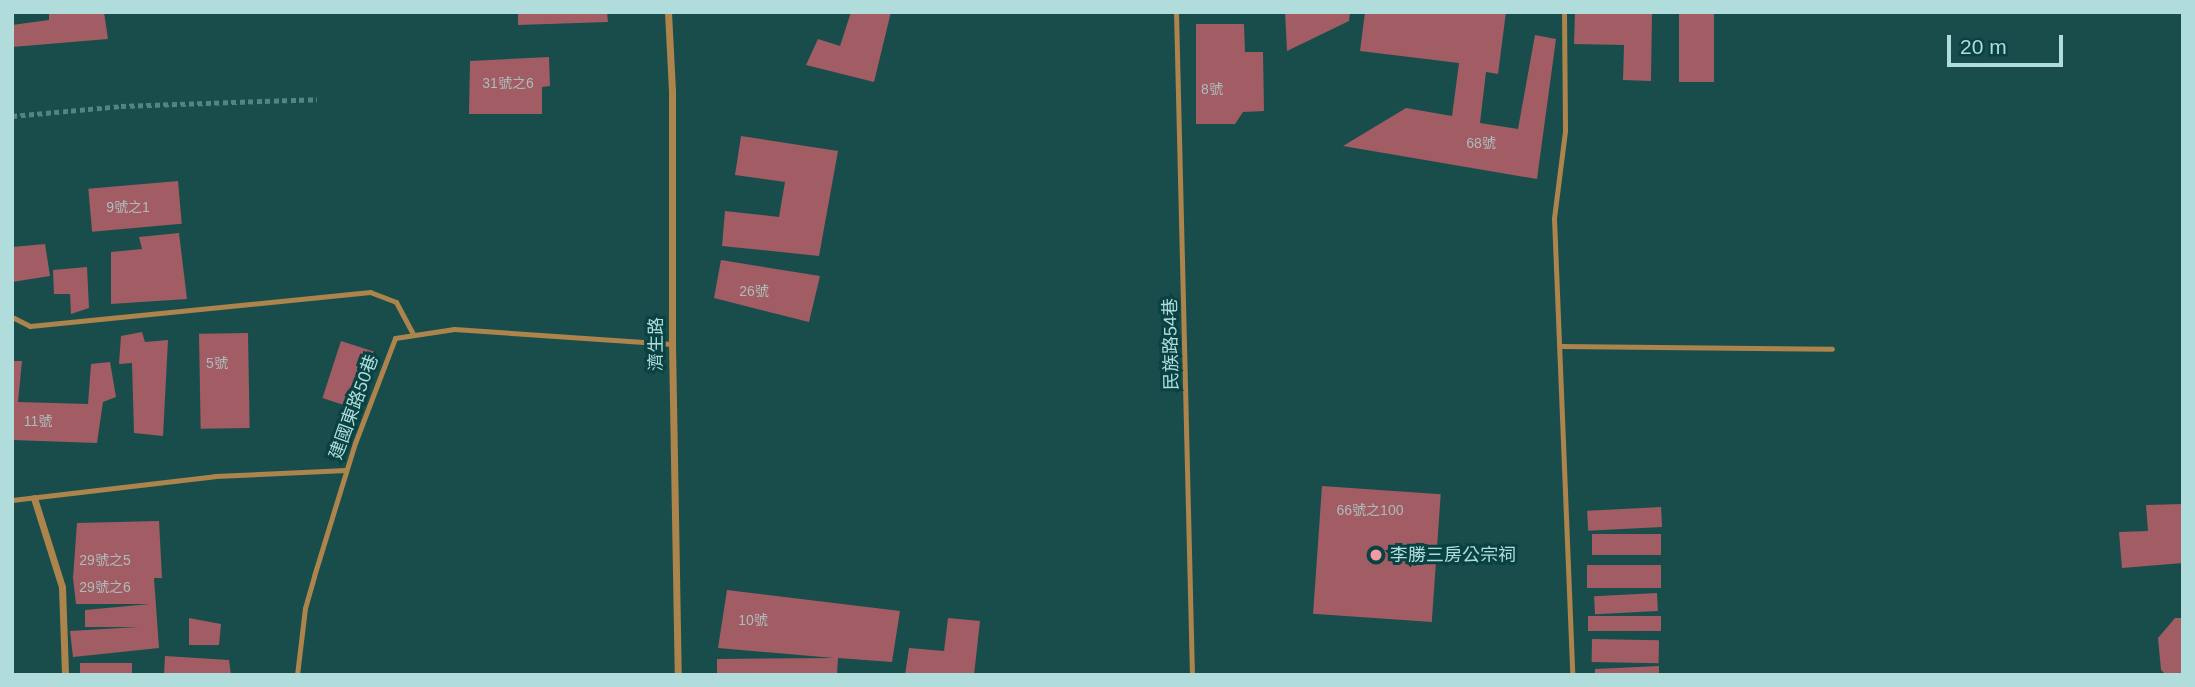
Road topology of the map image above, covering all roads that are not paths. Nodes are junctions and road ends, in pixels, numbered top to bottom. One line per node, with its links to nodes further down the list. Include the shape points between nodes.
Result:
1 (668, 12): 6 (street, 濟生路)
2 (1177, 12): 15 (lane, 民族路54巷)
3 (1564, 12): 7 (lane, via 1565,131 1554,218)
4 (12, 317): 5 (lane, via 30,326 370,292 396,302)
5 (413, 334): 6 (lane, via 454,329); 9 (lane, 建國東路50巷, via 395,338)
6 (672, 344): 14 (street, 濟生路)
7 (1561, 346): 8 (lane); 16 (lane)
8 (1832, 349)
9 (346, 470): 10 (lane, via 215,476); 13 (lane, 建國東路50巷, via 305,608)
10 (34, 498): 11 (lane); 12 (street, via 62,587)
11 (12, 500)
12 (65, 675)
13 (297, 675)
14 (678, 675)
15 (1192, 675)
16 (1572, 675)

